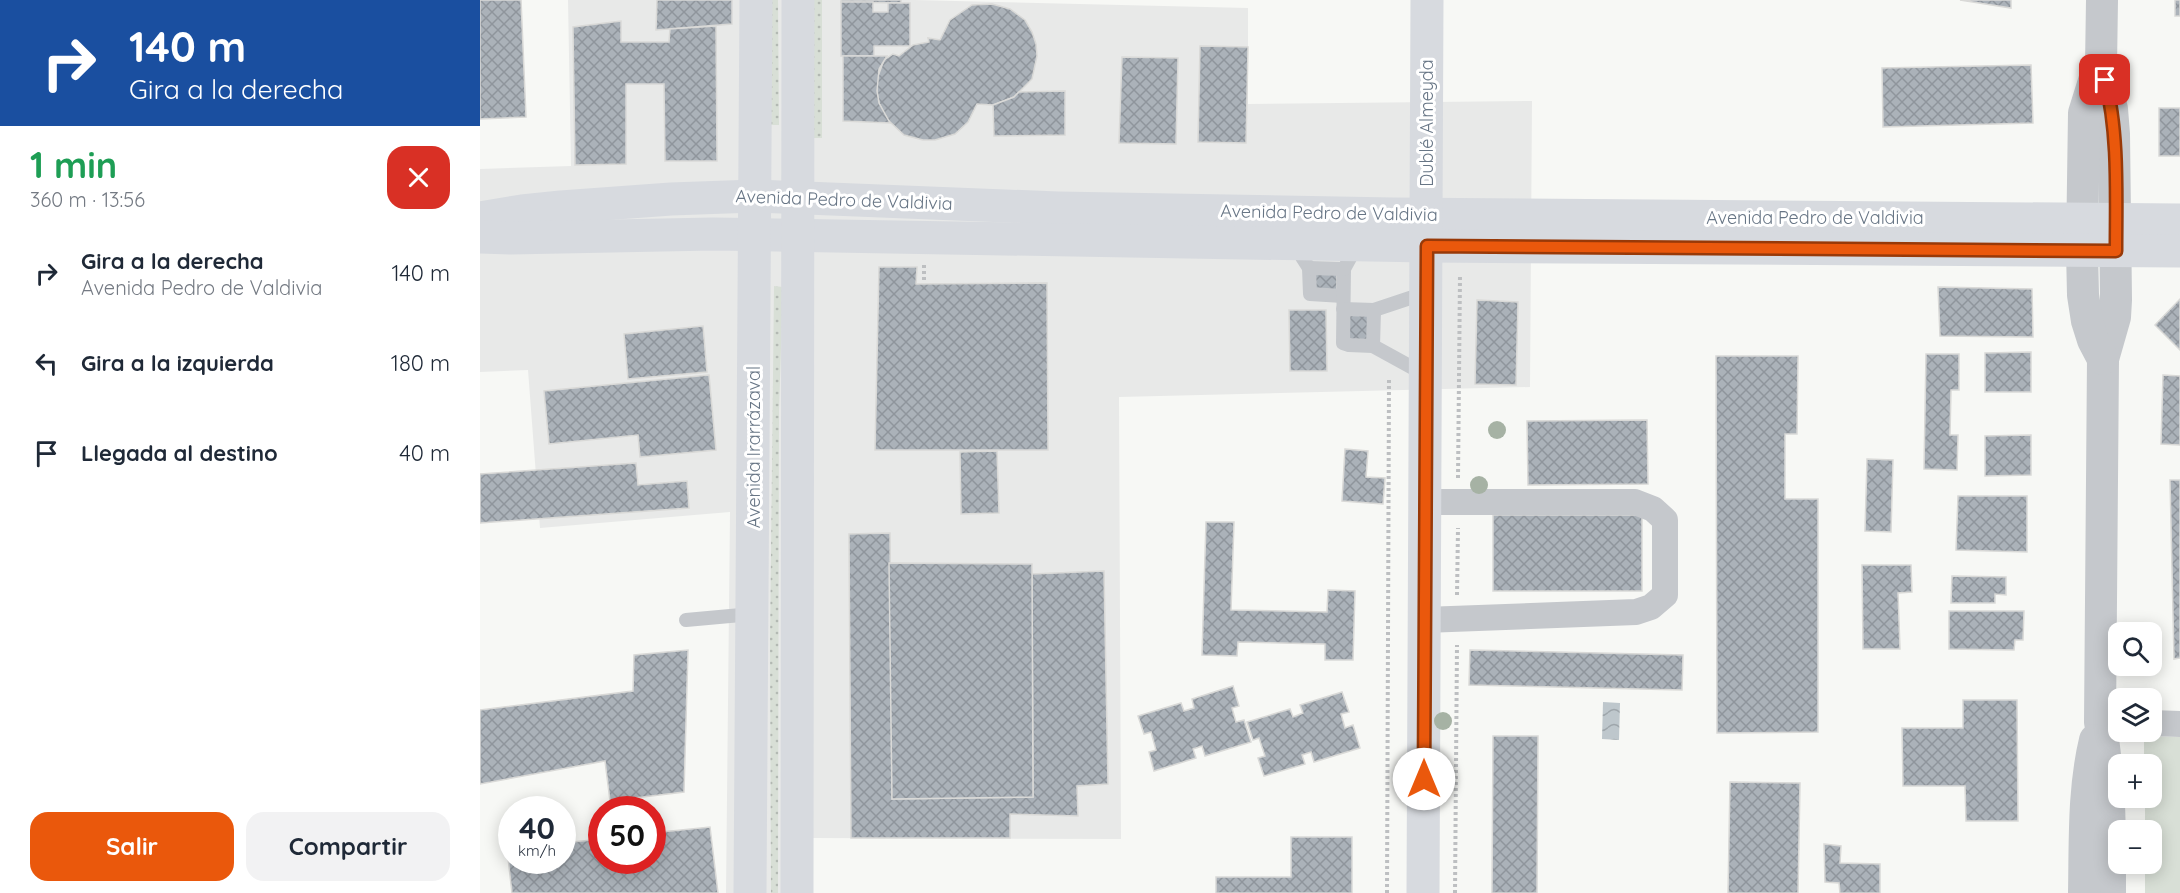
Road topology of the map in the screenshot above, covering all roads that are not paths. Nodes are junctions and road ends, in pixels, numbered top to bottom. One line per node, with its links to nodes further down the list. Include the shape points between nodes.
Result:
1 (756, 0): 6 (main road, Avenida Irarrázaval)
2 (798, 0): 7 (main road)
3 (1427, 0): 10 (main road, Dublé Almeyda)
4 (2102, 0): 5 (street)
5 (2101, 66): 12 (street, via 2084,113); 13 (street, via 2112,109)
6 (755, 196): 7 (main road, Avenida Pedro de Valdivia); 8 (main road, Avenida Pedro de Valdivia, via 561,207); 11 (main road, Avenida Irarrázaval)
7 (798, 197): 10 (main road, Avenida Pedro de Valdivia); 14 (main road)
8 (480, 218)
9 (2180, 220): 13 (main road, Avenida Pedro de Valdivia)
10 (1427, 230): 12 (main road, Avenida Pedro de Valdivia); 12 (main road, Avenida Pedro de Valdivia, via 1460,246); 18 (main road, Avenida Pedro de Valdivia); 19 (main road, Dublé Almeyda)
11 (755, 234): 14 (main road, Avenida Pedro de Valdivia); 15 (main road, Avenida Pedro de Valdivia); 26 (main road, Avenida Irarrázaval)
12 (2082, 235): 13 (main road, Avenida Pedro de Valdivia); 23 (street, via 2085,308 2093,340)
13 (2116, 235): 16 (main road, Avenida Pedro de Valdivia); 23 (street, via 2115,317)
14 (798, 236): 17 (main road, Avenida Pedro de Valdivia); 35 (main road)
15 (480, 237)
16 (2180, 251)
17 (1305, 256): 18 (main road, Avenida Pedro de Valdivia); 20 (lane, via 1311,294)
18 (1351, 257): 20 (lane)
19 (1427, 293): 21 (lane); 24 (main road, Dublé Almeyda)
20 (1343, 303): 21 (lane); 22 (lane, via 1343,343)
21 (1374, 310): 22 (lane)
22 (1373, 346): 24 (lane)
23 (2103, 359): 29 (street)
24 (1426, 375): 25 (main road, Dublé Almeyda)
25 (1425, 502): 28 (main road, Dublé Almeyda); 28 (street, via 1635,502 1653,508 1665,520 1665,595 1652,607 1636,612)
26 (752, 614): 27 (lane); 34 (main road, Avenida Irarrázaval)
27 (686, 620)
28 (1424, 620): 36 (main road, Dublé Almeyda)
29 (2108, 688)
30 (2162, 723): 32 (street)
31 (2108, 724): 37 (street, via 2090,758 2087,779)
32 (2180, 724)
33 (2108, 741): 38 (street)
34 (750, 893)
35 (796, 893)
36 (1423, 893)
37 (2084, 893)
38 (2110, 893)

